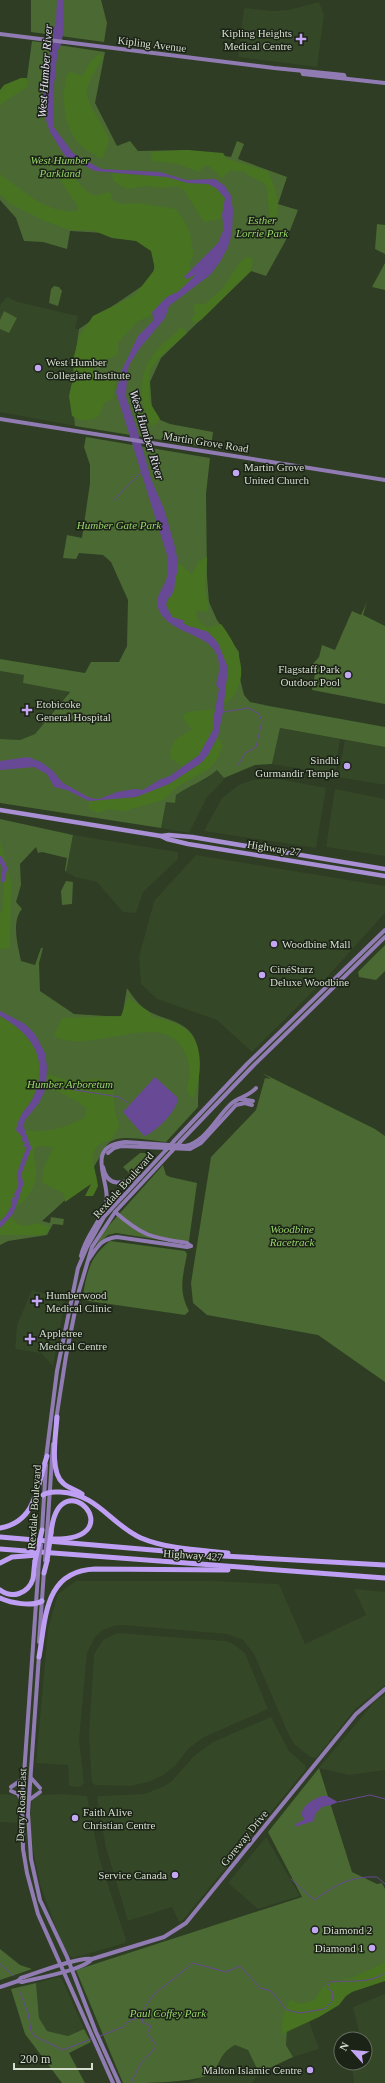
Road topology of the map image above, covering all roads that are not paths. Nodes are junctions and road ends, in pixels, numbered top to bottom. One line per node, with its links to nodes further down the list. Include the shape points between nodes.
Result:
1 (0, 34): 2 (main road, Kipling Avenue, via 344,75 345,78)
2 (385, 83)
3 (0, 419): 4 (main road, Martin Grove Road)
4 (385, 480)
5 (0, 810): 6 (main road, Highway 27)
6 (161, 836): 7 (main road, Highway 27, via 169,834 192,837); 8 (main road, Highway 27, via 196,845)
7 (385, 869)
8 (385, 876)
9 (385, 930): 12 (main road, Rexdale Boulevard)
10 (385, 937): 13 (main road, Rexdale Boulevard)
11 (256, 1088): 14 (main road)
12 (219, 1093): 13 (main road); 15 (main road, Rexdale Boulevard, bridge)
13 (222, 1097): 18 (main road, Rexdale Boulevard, bridge)
14 (240, 1099): 15 (main road, via 253,1103 236,1105 201,1143 190,1149 122,1146 114,1148 106,1155 104,1168 111,1180 124,1183); 17 (main road, via 231,1104 191,1145 124,1142 112,1145 101,1163)
15 (141, 1177): 16 (main road, Rexdale Boulevard)
16 (122, 1198): 17 (main road); 20 (main road, Rexdale Boulevard, via 104,1217)
17 (107, 1200): 20 (main road, via 86,1239)
18 (115, 1212): 19 (main road, Rexdale Boulevard, via 96,1238); 19 (main road, via 139,1232 191,1246 107,1238)
19 (86, 1264): 21 (main road, Rexdale Boulevard, via 66,1356)
20 (78, 1268): 22 (main road, Rexdale Boulevard, via 57,1371)
21 (57, 1416): 23 (main road, Rexdale Boulevard); 25 (highway, via 57,1474 64,1484 89,1497)
22 (47, 1456): 24 (main road, Rexdale Boulevard); 26 (highway, via 29,1512 20,1521)
23 (49, 1492): 24 (highway); 25 (highway, via 79,1495); 27 (main road, Rexdale Boulevard)
24 (43, 1495): 27 (main road, Rexdale Boulevard)
25 (94, 1503): 32 (highway, via 127,1530 151,1541)
26 (0, 1528)
27 (46, 1532): 29 (highway, via 61,1504 74,1501 82,1503 88,1509 88,1530 82,1535 71,1539); 33 (highway, bridge); 37 (highway, bridge)
28 (0, 1537): 29 (highway, Highway 427)
29 (29, 1540): 32 (highway, Highway 427)
30 (0, 1549): 31 (highway, Highway 427)
31 (53, 1553): 34 (highway, via 12,1557); 36 (highway, Highway 427)
32 (248, 1556): 35 (highway, Highway 427)
33 (37, 1561): 39 (highway, via 32,1581 24,1591 10,1595); 42 (main road, Derry Road East)
34 (0, 1563)
35 (385, 1565)
36 (257, 1569): 38 (highway, Highway 427); 43 (highway, via 95,1569 75,1572 61,1580 52,1594)
37 (44, 1573): 41 (main road, Derry Road East)
38 (385, 1578)
39 (0, 1590)
40 (0, 1598): 42 (highway)
41 (42, 1601): 42 (highway); 43 (main road, Derry Road East)
42 (37, 1604): 45 (main road, Derry Road East)
43 (39, 1657): 46 (main road, Derry Road East)
44 (385, 1689): 49 (main road, Goreway Drive, via 356,1714 180,1928 164,1937)
45 (25, 1775): 48 (main road, Derry Road East); 48 (main road, via 11,1789 18,1794)
46 (30, 1777): 47 (main road, Derry Road East); 47 (main road, via 40,1790)
47 (29, 1801): 50 (main road, Derry Road East, via 28,1842 40,1900)
48 (22, 1803): 51 (main road, Derry Road East, via 22,1836 27,1873 38,1914)
49 (92, 1959): 50 (main road, Goreway Drive); 52 (main road, Goreway Drive, via 89,1964)
50 (68, 1963): 51 (main road, Goreway Drive); 52 (main road, Derry Road East)
51 (62, 1965): 53 (main road, Derry Road East); 54 (main road, Goreway Drive)
52 (71, 1969): 53 (main road, Goreway Drive); 56 (main road, Derry Road East)
53 (64, 1971): 54 (main road, Goreway Drive); 57 (main road, Derry Road East)
54 (18, 1981): 55 (main road, Goreway Drive)
55 (0, 1987)
56 (87, 2010): 57 (main road); 58 (main road, Derry Road East)
57 (82, 2012): 58 (main road, Derry Road East)
58 (94, 2033): 59 (main road, Derry Road East)
59 (102, 2053): 60 (main road, Derry Road East); 61 (main road, Derry Road East)
60 (113, 2083)
61 (119, 2083)

